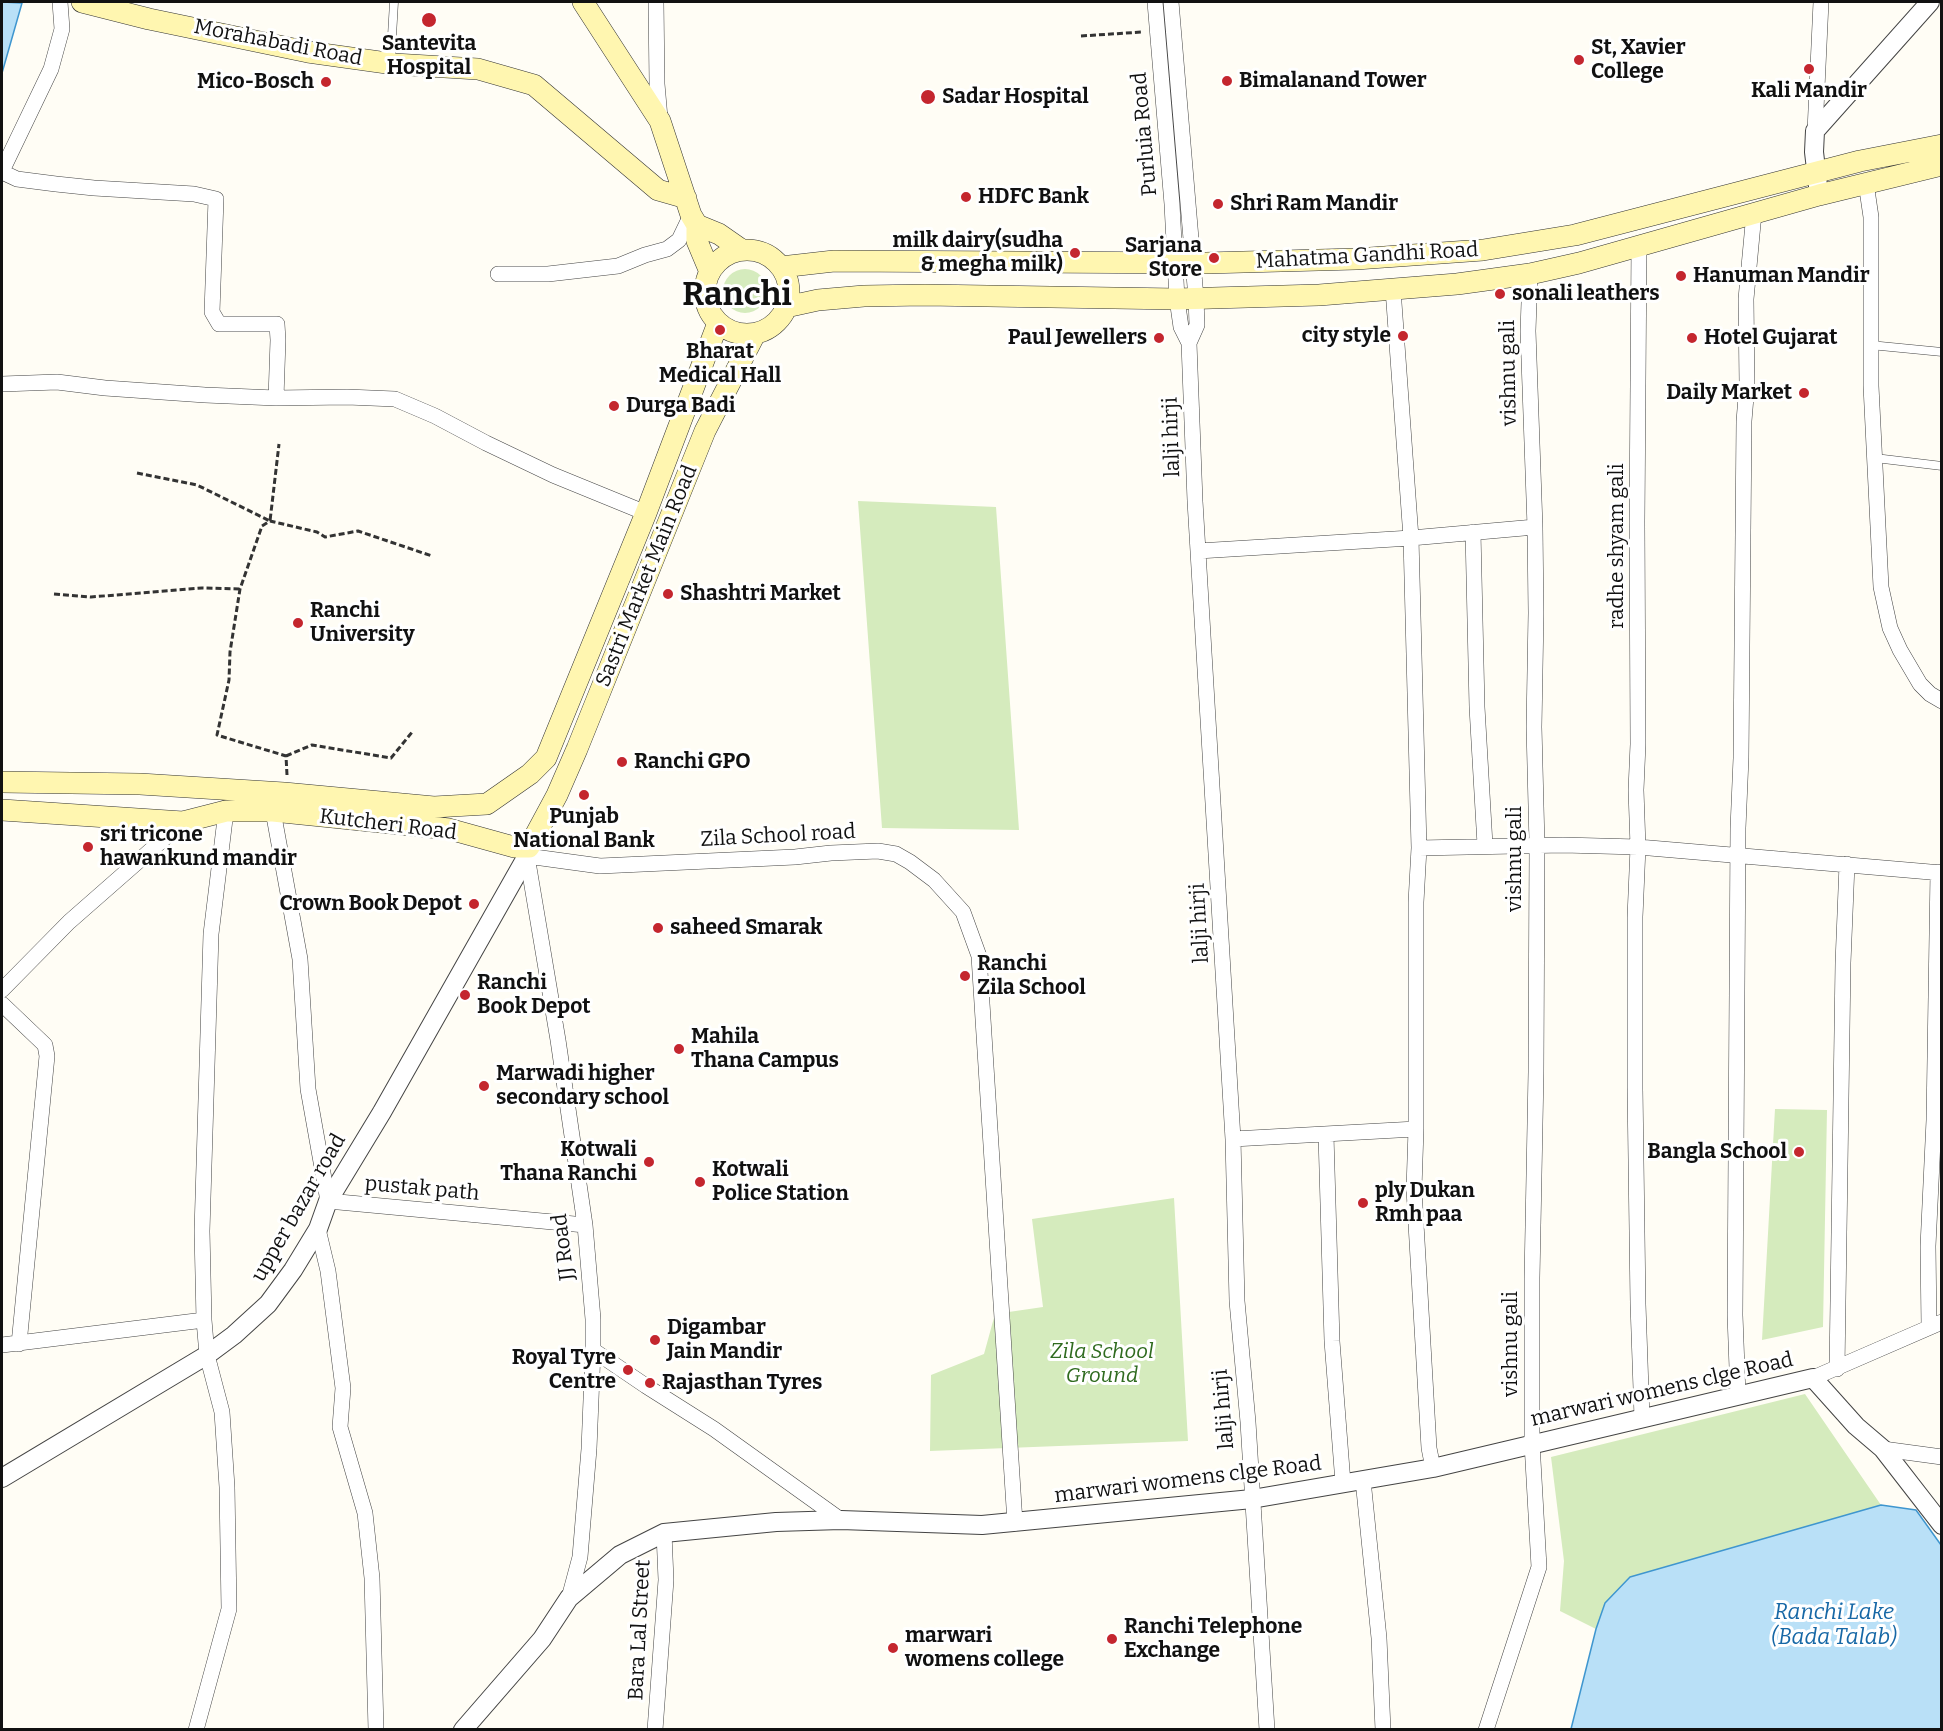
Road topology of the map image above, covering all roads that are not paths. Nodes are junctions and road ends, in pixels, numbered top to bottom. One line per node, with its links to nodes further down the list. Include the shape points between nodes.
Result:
1 (60, 2): 15 (street, via 62,29 51,69)
2 (82, 2): 10 (main road, Morahabadi Road, via 308,52)
3 (394, 2): 10 (lane)
4 (583, 2): 11 (main road)
5 (656, 2): 11 (street)
6 (1155, 2): 23 (street, Purluia Road)
7 (1171, 2): 23 (street, Purluia Road)
8 (1821, 2): 12 (street)
9 (1930, 2): 12 (street)
10 (394, 64): 19 (main road, Morahabadi Road, via 478,69 534,86)
11 (660, 121): 19 (main road)
12 (1815, 131): 16 (street)
13 (1941, 145): 16 (main road, Mahatma Gandhi Road)
14 (1941, 165): 17 (main road, Mahatma Gandhi Road)
15 (2, 172): 36 (street, via 17,178 94,189 194,194 216,199 212,312 219,324 277,324)
16 (1816, 173): 18 (street); 23 (main road, Mahatma Gandhi Road, via 1575,235 1492,249 1356,259)
17 (1866, 183): 18 (main road, Mahatma Gandhi Road); 33 (street, via 1871,218)
18 (1819, 195): 20 (main road, Mahatma Gandhi Road)
19 (691, 213): 22 (main road, Morahabadi Road); 25 (main road); 26 (street, via 679,240 667,249 618,266 548,274)
20 (1754, 213): 21 (main road, Mahatma Gandhi Road); 55 (street, via 1746,299)
21 (1639, 245): 27 (main road, Mahatma Gandhi Road); 52 (street, radhe shyam gali)
22 (742, 250): 24 (main road, via 771,257); 25 (main road, via 719,261)
23 (1185, 264): 24 (main road, Mahatma Gandhi Road, via 834,261); 29 (street, lalji hirji)
24 (781, 267): 30 (main road, via 788,287)
25 (710, 272): 31 (main road, via 705,299)
26 (498, 274)
27 (1530, 274): 28 (main road, Mahatma Gandhi Road); 40 (street, vishnu gali, via 1528,331)
28 (1393, 289): 29 (main road, Mahatma Gandhi Road); 42 (street)
29 (1187, 298): 30 (main road, Mahatma Gandhi Road, via 864,296 818,300); 43 (street, lalji hirji, via 1197,325 1189,343)
30 (786, 308): 32 (main road, via 779,320)
31 (718, 323): 32 (main road, via 729,331); 39 (main road)
32 (755, 334): 54 (main road, Sastri Market Main Road, via 705,431 577,749)
33 (1870, 345): 34 (lane); 37 (street)
34 (1941, 352)
35 (2, 384): 36 (street, via 57,382 205,396)
36 (276, 398): 39 (street, via 395,399 553,475)
37 (1873, 458): 38 (lane); 44 (street, via 1881,587 1890,628 1920,684)
38 (1941, 466)
39 (646, 513): 45 (main road, via 546,758 487,804 434,807 140,784)
40 (1535, 527): 41 (street); 51 (street, vishnu gali)
41 (1473, 532): 42 (street); 50 (street)
42 (1411, 538): 43 (street); 53 (street)
43 (1198, 550): 62 (street, lalji hirji)
44 (1941, 701)
45 (2, 782)
46 (2, 810): 49 (main road, Kutcheri Road)
47 (226, 811): 48 (main road, Kutcheri Road); 49 (main road, Kutcheri Road); 66 (street, via 212,934 203,1158)
48 (273, 812): 54 (main road, Kutcheri Road, via 449,829); 63 (street, via 300,959 308,1089)
49 (183, 822): 58 (street, via 69,922)
50 (1485, 845): 51 (street); 53 (street)
51 (1537, 845): 52 (street); 76 (street, vishnu gali)
52 (1638, 847): 55 (street); 75 (street, radhe shyam gali, via 1635,1088)
53 (1419, 848): 60 (street)
54 (526, 852): 63 (street, upper bazar road, via 382,1112); 64 (street, JJ Road); 85 (street, Zila School road, via 600,866 878,851 896,854 910,862 934,880 963,912 979,956)
55 (1738, 856): 56 (street); 74 (street)
56 (1847, 864): 57 (street); 72 (street)
57 (1940, 873): 67 (street, via 1928,1246)
58 (2, 990)
59 (2, 1005): 68 (street, via 45,1045 48,1056)
60 (1416, 1129): 61 (street); 79 (street, via 1417,1256)
61 (1326, 1135): 62 (street); 82 (street, via 1332,1341)
62 (1233, 1139): 83 (street, lalji hirji, via 1237,1301)
63 (328, 1201): 64 (street, pustak path); 65 (street, upper bazar road)
64 (585, 1225): 70 (street, JJ Road)
65 (318, 1229): 71 (street, upper bazar road, via 268,1304); 90 (street, via 328,1270 343,1388 340,1427 365,1513 372,1578)
66 (204, 1320): 68 (street); 71 (street)
67 (1935, 1324): 72 (street)
68 (19, 1344): 69 (street)
69 (2, 1345)
70 (593, 1350): 84 (street, via 724,1436); 88 (street, JJ Road, via 580,1557)
71 (207, 1355): 80 (street, upper bazar road); 89 (street, via 222,1412 229,1609)
72 (1837, 1370): 73 (street)
73 (1814, 1378): 74 (street, marwari womens clge Road); 77 (street, via 1856,1426)
74 (1738, 1395): 75 (street, marwari womens clge Road)
75 (1642, 1418): 76 (street, marwari womens clge Road)
76 (1532, 1443): 79 (street, marwari womens clge Road); 95 (street, vishnu gali, via 1539,1567)
77 (1883, 1449): 78 (street); 86 (street)
78 (1941, 1457)
79 (1433, 1468): 81 (street, marwari womens clge Road)
80 (2, 1478)
81 (1363, 1480): 82 (street, marwari womens clge Road); 94 (street, via 1379,1638)
82 (1343, 1483): 83 (street, marwari womens clge Road)
83 (1252, 1499): 85 (street, marwari womens clge Road); 93 (street, lalji hirji)
84 (841, 1520): 85 (street, marwari womens clge Road); 87 (street, marwari womens clge Road)
85 (1015, 1523)
86 (1941, 1526)
87 (664, 1533): 88 (street, via 620,1555); 92 (street, Bara Lal Street, via 665,1591)
88 (569, 1598): 91 (street, via 542,1640)
89 (196, 1730)
90 (376, 1730)
91 (464, 1730)
92 (655, 1730)
93 (1267, 1730)
94 (1383, 1730)
95 (1486, 1730)

